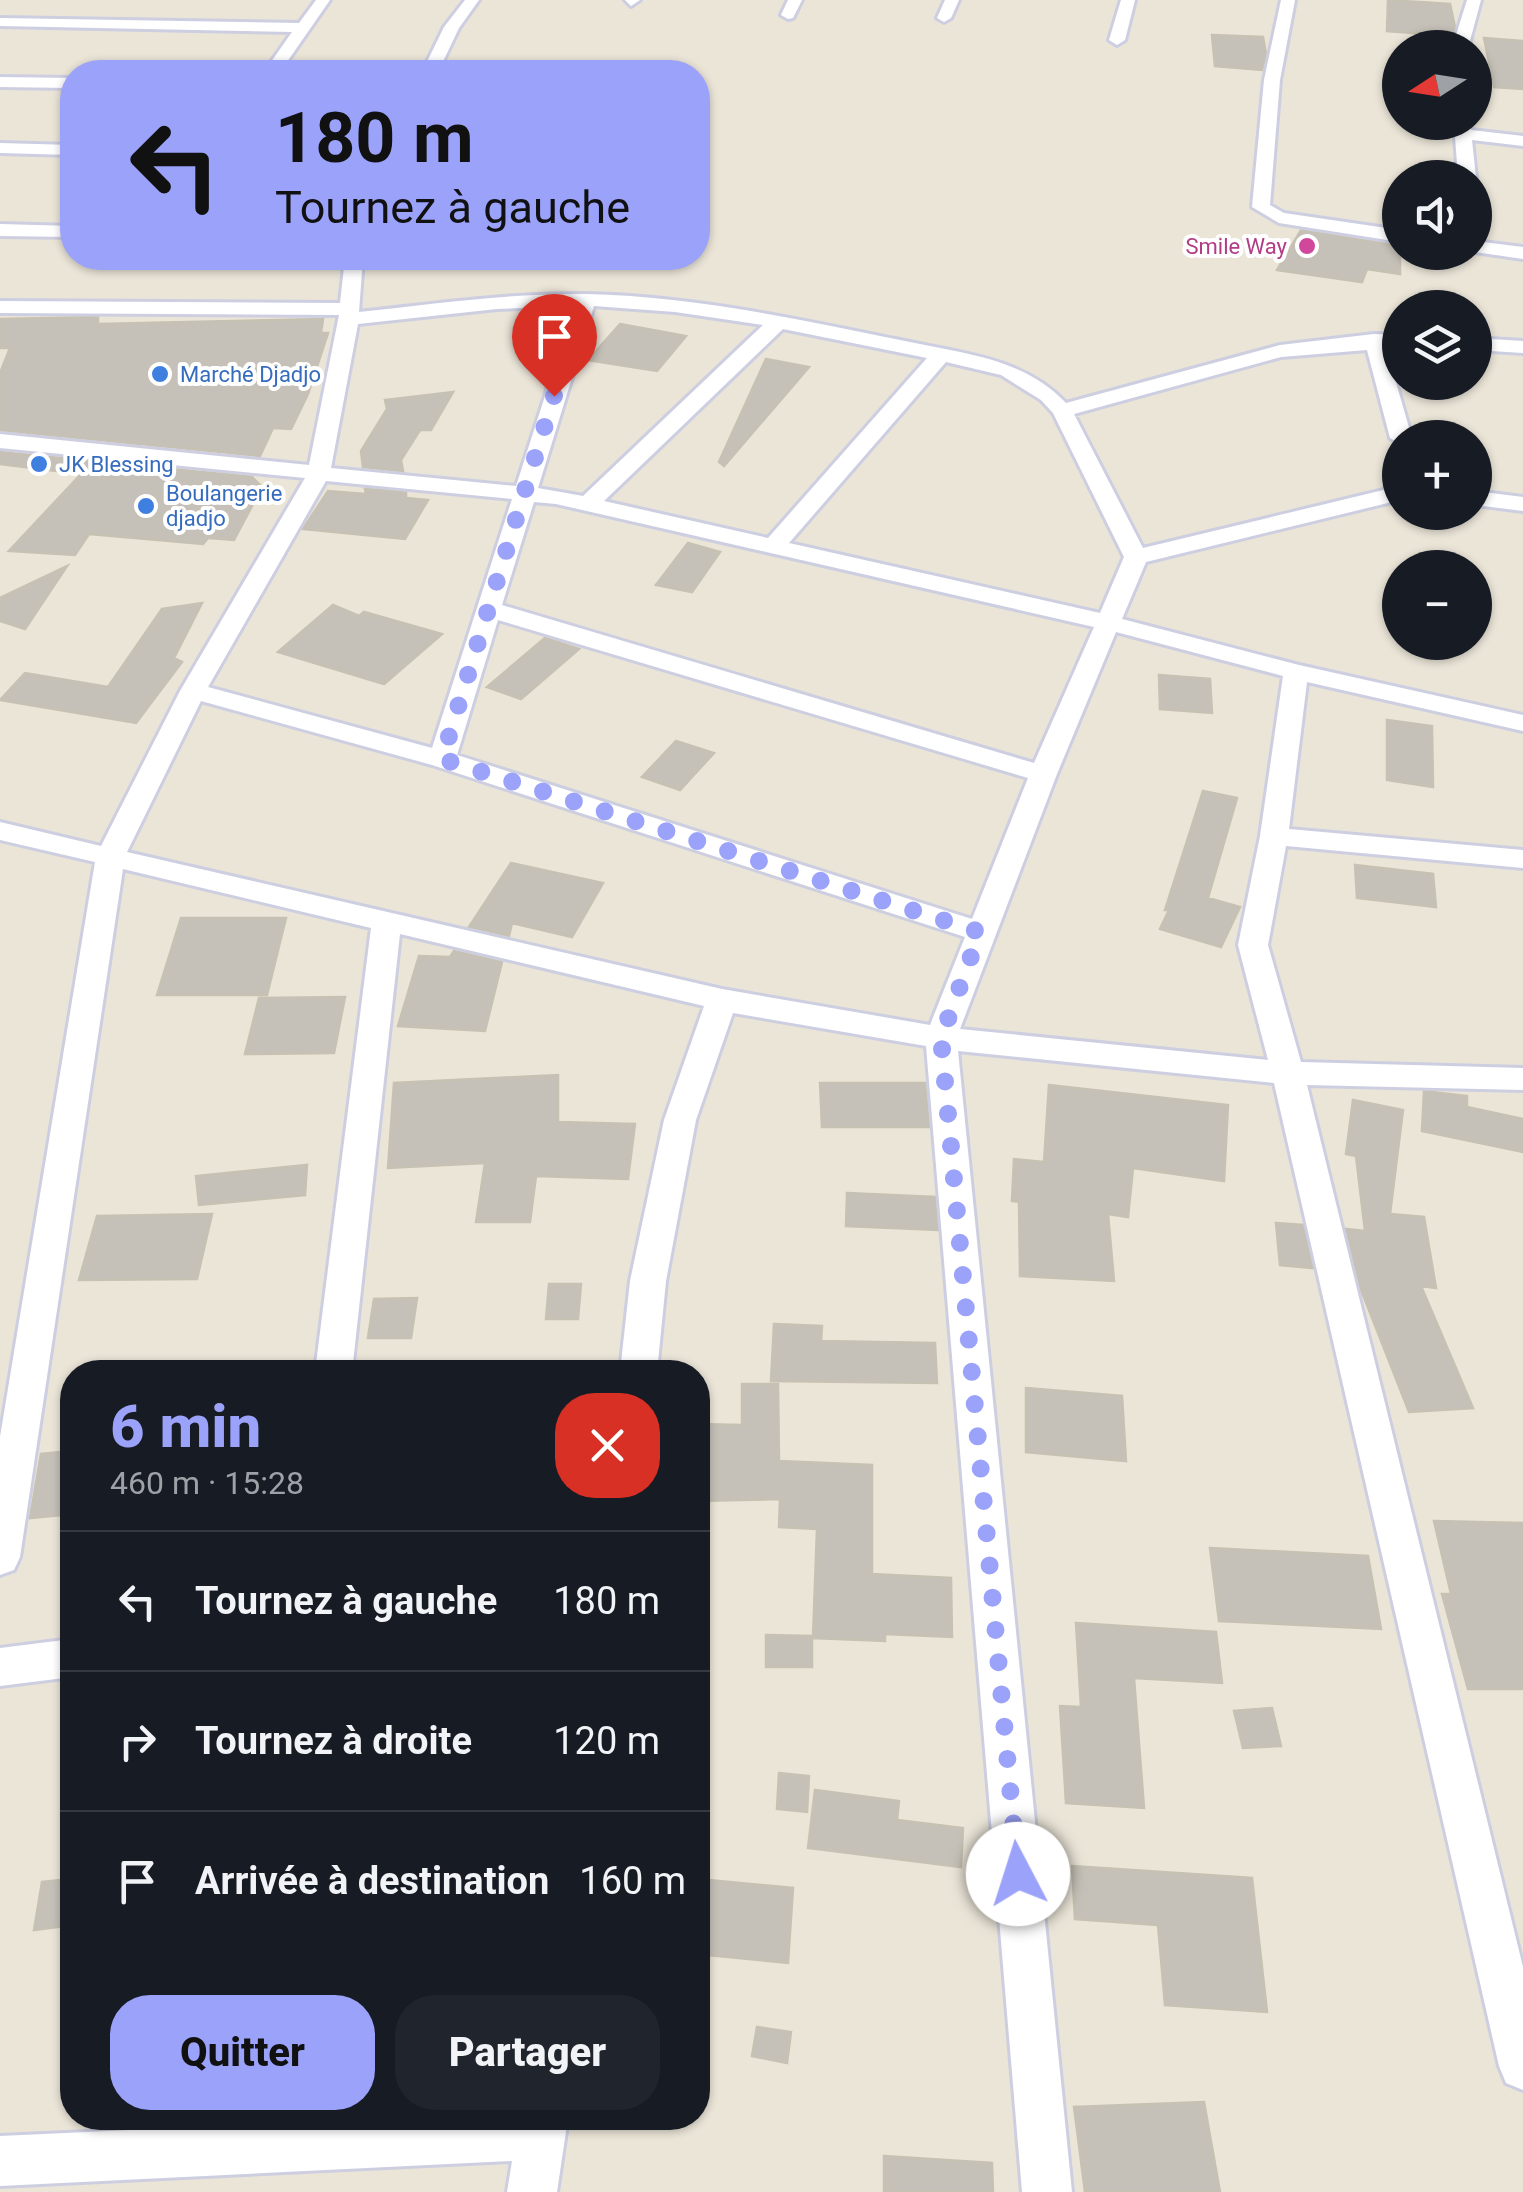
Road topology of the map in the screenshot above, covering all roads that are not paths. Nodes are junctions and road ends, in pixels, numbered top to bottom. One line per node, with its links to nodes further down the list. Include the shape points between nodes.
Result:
1 (323, 0): 9 (street)
2 (472, 0): 13 (street)
3 (952, 0): 7 (street)
4 (1128, 0): 11 (street)
5 (1288, 0): 22 (street, via 1272,80 1261,208 1280,218)
6 (1474, 0): 10 (street)
7 (944, 18)
8 (0, 22): 9 (street)
9 (304, 28): 12 (street)
10 (1465, 30)
11 (1117, 40)
12 (281, 60)
13 (436, 60)
14 (0, 82): 15 (street)
15 (60, 83)
16 (1492, 134): 17 (street)
17 (1523, 141)
18 (0, 148): 19 (street)
19 (60, 150)
20 (0, 230): 21 (street)
21 (60, 232)
22 (1382, 233)
23 (1492, 249): 24 (street)
24 (1523, 253)
25 (353, 270): 28 (street)
26 (586, 300): 28 (street); 29 (street); 39 (street)
27 (0, 307): 28 (street)
28 (349, 314): 38 (street)
29 (778, 322): 34 (street); 42 (street)
30 (1374, 340): 31 (street); 35 (street, via 1280,352); 36 (street)
31 (1382, 340)
32 (1492, 345): 33 (street)
33 (1523, 347)
34 (941, 355): 35 (street, via 1022,375); 44 (street)
35 (1062, 411): 45 (street)
36 (1396, 420)
37 (0, 441): 38 (street)
38 (319, 473): 39 (street); 49 (street)
39 (522, 492): 42 (street); 46 (street)
40 (1382, 497): 45 (street)
41 (1492, 500): 43 (street)
42 (588, 503): 44 (street)
43 (1523, 504)
44 (773, 547): 47 (street)
45 (1136, 557): 47 (street)
46 (490, 609): 51 (street); 52 (street)
47 (1110, 623): 48 (street); 52 (street)
48 (1296, 672): 50 (street); 54 (street)
49 (193, 691): 51 (street); 55 (street)
50 (1523, 723)
51 (442, 759): 58 (street)
52 (1043, 774): 58 (street)
53 (0, 831): 55 (street)
54 (1274, 836): 56 (street); 61 (street, via 1253,944)
55 (111, 855): 57 (street); 65 (street)
56 (1523, 859)
57 (387, 918): 59 (street); 63 (street)
58 (980, 932): 60 (street)
59 (722, 1000): 60 (street); 64 (street, via 680,1120)
60 (941, 1038): 61 (street); 73 (street)
61 (1288, 1074): 62 (street); 68 (street)
62 (1523, 1080)
63 (334, 1360)
64 (639, 1360)
65 (0, 1558)
66 (60, 1660): 67 (street)
67 (0, 1668)
68 (1523, 2066)
69 (481, 2130): 71 (street)
70 (542, 2130): 72 (street)
71 (0, 2161)
72 (532, 2192)
73 (1047, 2192)

